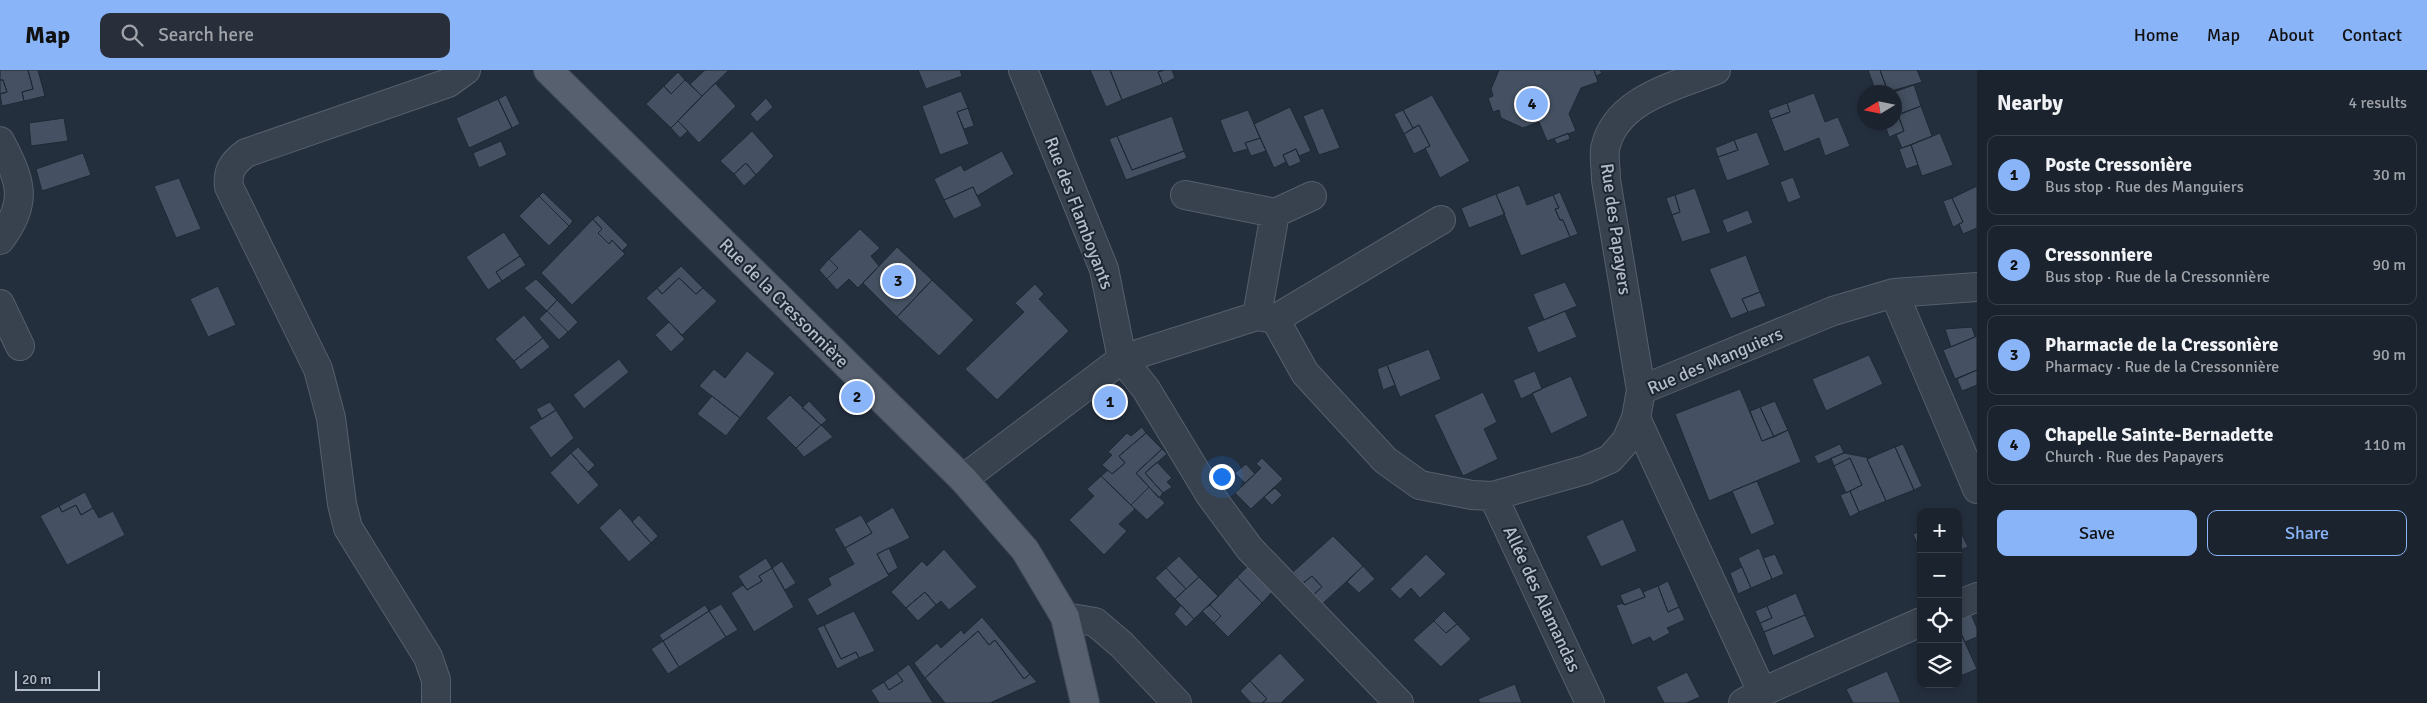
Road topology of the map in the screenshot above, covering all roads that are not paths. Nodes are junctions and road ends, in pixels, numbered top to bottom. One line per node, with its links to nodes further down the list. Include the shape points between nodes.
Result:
1 (466, 70): 27 (street, via 448,83 246,153 234,162 228,174 229,187 318,369 331,418 348,528 428,657 436,680)
2 (548, 70): 19 (main road, Rue de la Cressonnière)
3 (1023, 70): 16 (street, Rue des Flamboyants, via 1104,269)
4 (1716, 70): 17 (street, Rue des Papayers, via 1643,100 1617,120 1606,149 1606,180)
5 (0, 141): 10 (street, via 19,188 19,207 14,222)
6 (1185, 195): 8 (street)
7 (1312, 196): 8 (street)
8 (1275, 213): 14 (street)
9 (1441, 220): 14 (street)
10 (0, 240)
11 (1977, 287): 12 (street, Rue des Manguiers)
12 (1894, 293): 17 (street, Rue des Manguiers, via 1833,311); 20 (street)
13 (0, 304): 15 (street)
14 (1266, 318): 16 (street); 21 (street, Rue des Manguiers, via 1306,373 1385,460 1420,485)
15 (20, 346)
16 (1122, 359): 19 (street); 30 (street, via 1146,389 1210,495 1250,549)
17 (1641, 390): 18 (street, Rue des Manguiers)
18 (1636, 418): 21 (street, Rue des Manguiers, via 1626,441 1610,459 1585,470); 26 (street)
19 (962, 479): 24 (main road, Rue de la Cressonnière, via 1025,550)
20 (1977, 489)
21 (1493, 496): 31 (street, Allée des Alamandas)
22 (1977, 597): 23 (street)
23 (1962, 603)
24 (1065, 617): 28 (main road, Rue de la Cressonnière); 29 (street, via 1094,622 1122,645)
25 (1917, 624): 26 (street)
26 (1752, 698)
27 (436, 703)
28 (1085, 703)
29 (1177, 703)
30 (1400, 703)
31 (1590, 703)

